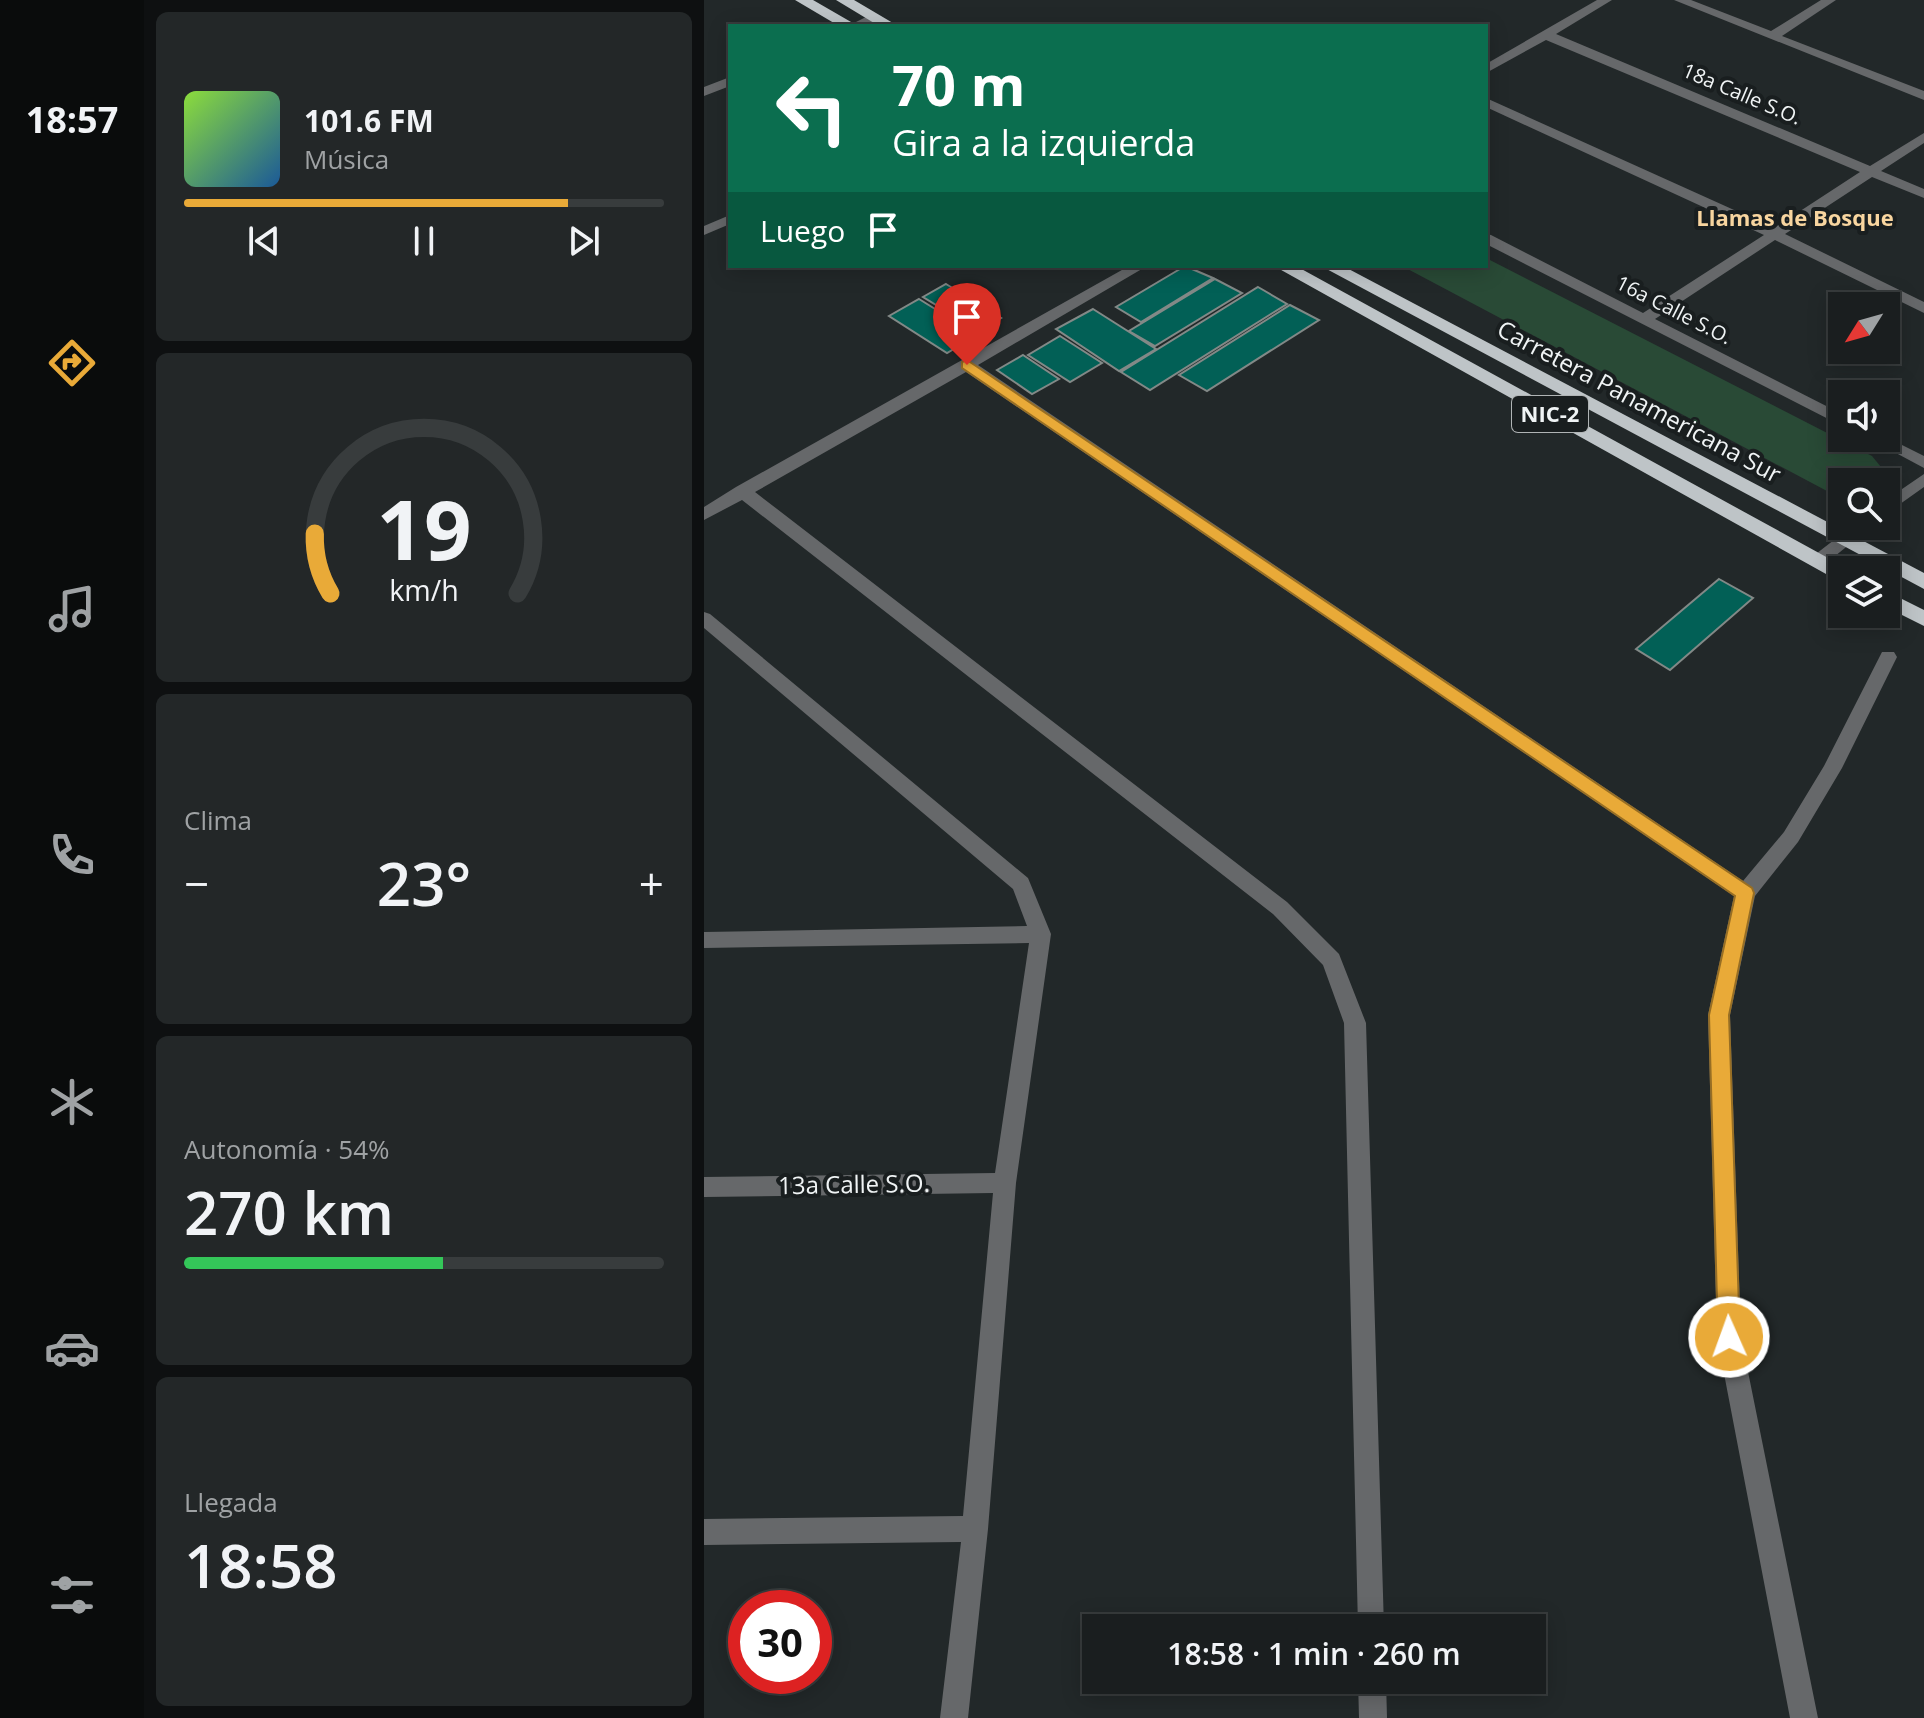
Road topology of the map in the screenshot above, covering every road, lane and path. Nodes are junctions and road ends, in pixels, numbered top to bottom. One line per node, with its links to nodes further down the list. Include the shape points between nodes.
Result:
1 (802, 0): 7 (highway)
2 (843, 0): 6 (highway)
3 (1606, 0): 10 (street)
4 (1680, 0): 11 (street)
5 (1830, 0): 11 (street)
6 (874, 17): 8 (street); 9 (highway)
7 (848, 24)
8 (857, 24)
9 (886, 24)
10 (1544, 34): 12 (street); 18 (street, 18a Calle S.O.)
11 (1772, 36): 15 (street)
12 (1488, 68)
13 (728, 82): 14 (street)
14 (704, 92)
15 (1924, 96)
16 (1488, 103): 22 (street)
17 (1924, 137): 18 (street)
18 (1872, 170): 19 (street, 18a Calle S.O.); 22 (street)
19 (1924, 194)
20 (728, 220): 21 (street)
21 (704, 231)
22 (1774, 234): 27 (street); 28 (street)
23 (1488, 239): 28 (street, 16a Calle S.O.)
24 (1137, 268): 29 (street)
25 (1287, 268): 38 (highway, NIC-2)
26 (1334, 268): 37 (highway, Carretera Panamericana Sur / NIC-2)
27 (1924, 308)
28 (1644, 319): 30 (street, 16a Calle S.O.)
29 (967, 365): 34 (street); 45 (street)
30 (1828, 414)
31 (1900, 450): 32 (street)
32 (1924, 463)
33 (1924, 479): 35 (street)
34 (742, 491): 36 (street); 52 (street, via 1280,908 1332,960 1355,1023)
35 (1900, 497)
36 (704, 514)
37 (1844, 541): 38 (street); 40 (highway, Carretera Panamericana Sur / NIC-2)
38 (1818, 561): 39 (highway, NIC-2)
39 (1828, 566)
40 (1924, 582)
41 (1900, 606): 43 (highway)
42 (704, 618): 46 (street, via 1021,884)
43 (1924, 619)
44 (1888, 657): 45 (street, via 1791,837)
45 (1745, 893): 56 (street, via 1719,1015 1729,1337)
46 (1041, 934): 47 (street); 48 (street)
47 (704, 940)
48 (1005, 1183): 49 (street, 13a Calle S.O.); 50 (street)
49 (704, 1187)
50 (975, 1529): 51 (street); 54 (street)
51 (704, 1532)
52 (1371, 1614)
53 (1372, 1694): 55 (street)
54 (954, 1718)
55 (1373, 1718)
56 (1804, 1718)

